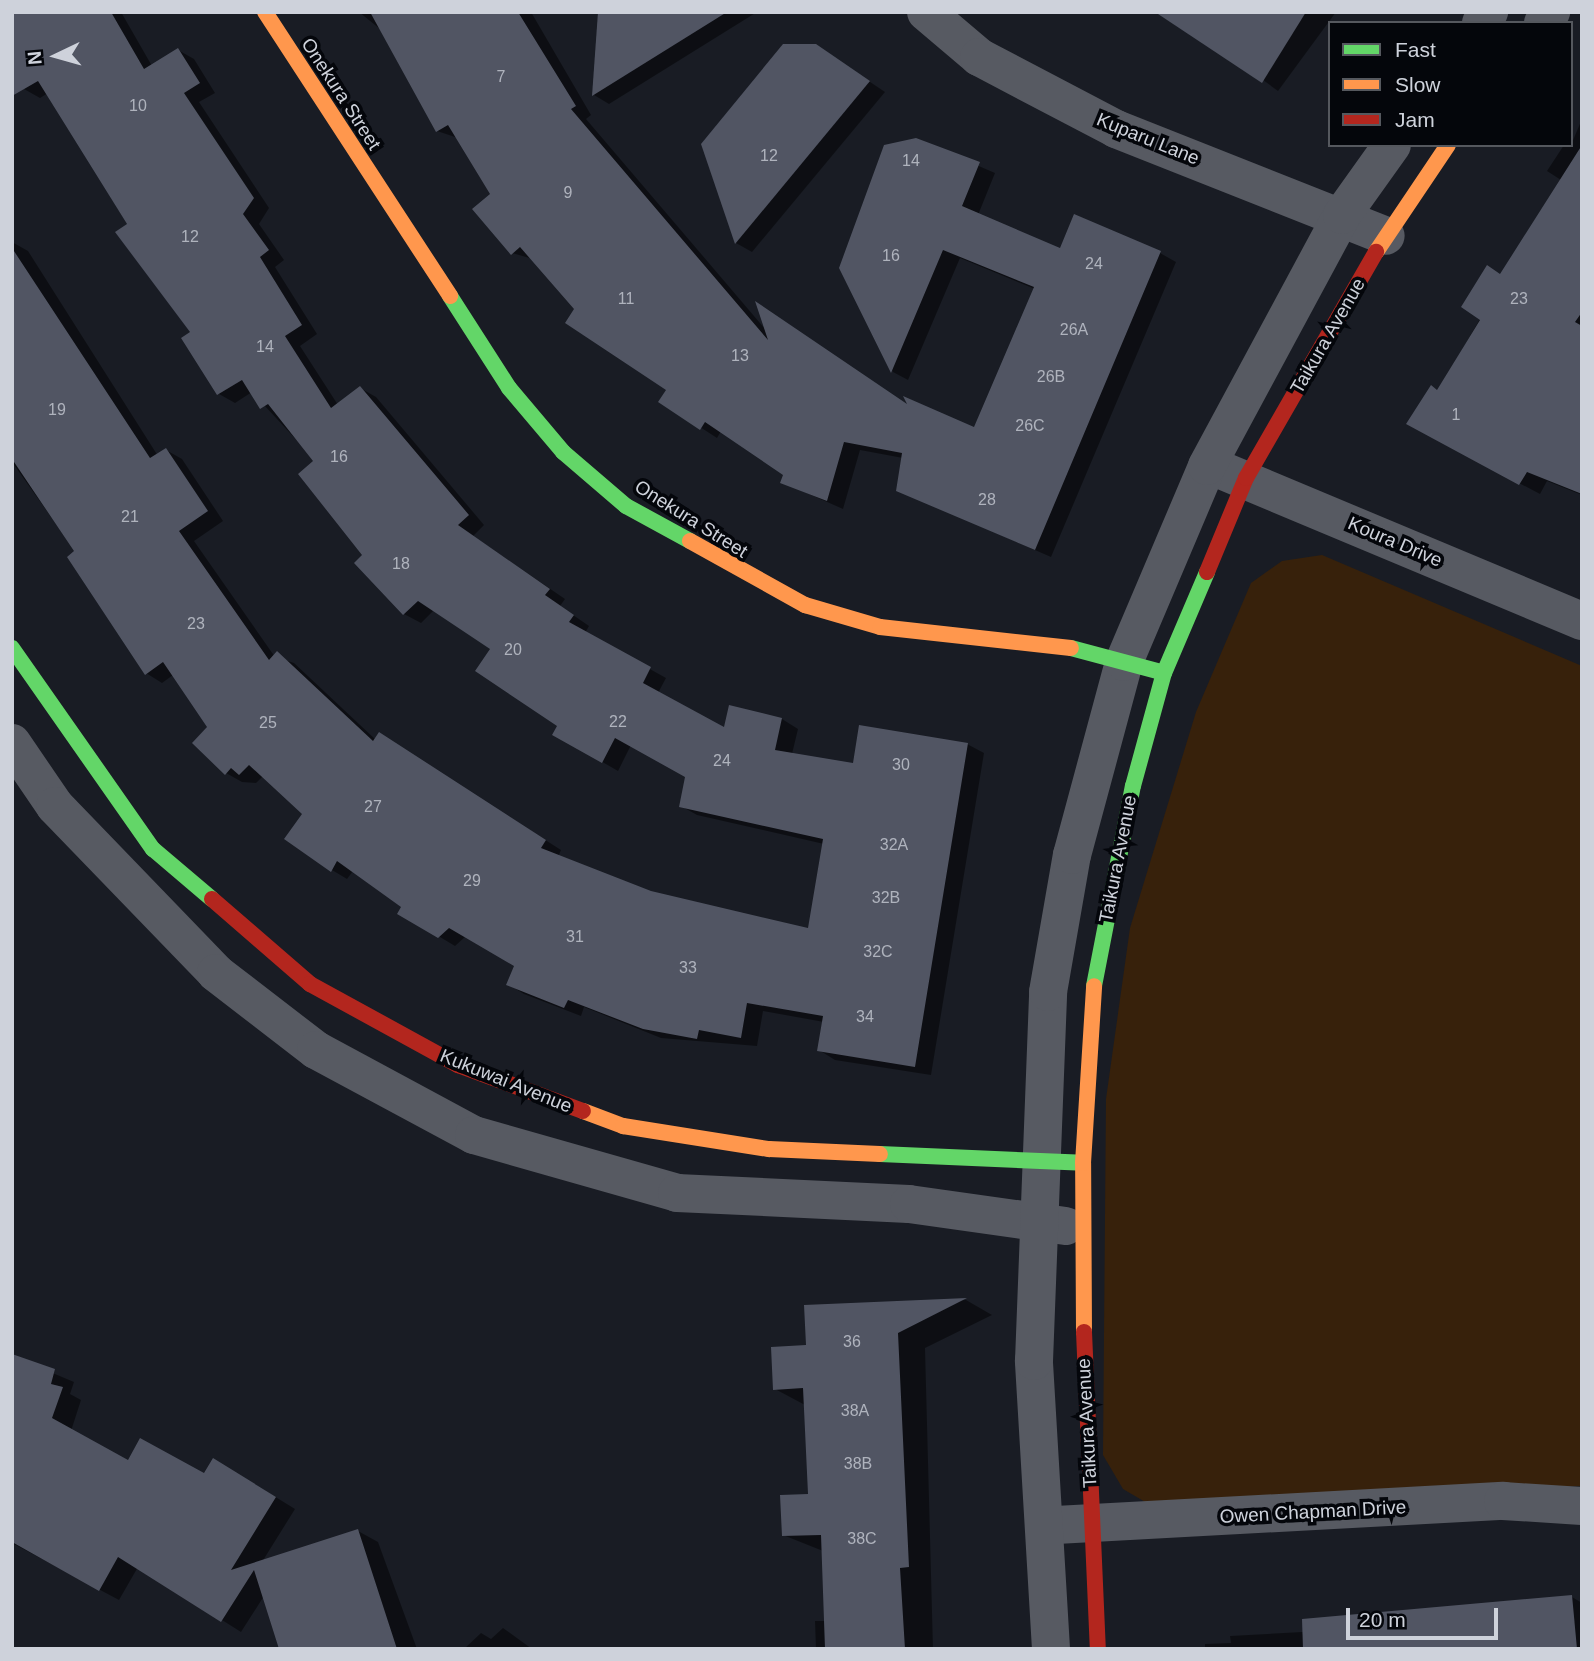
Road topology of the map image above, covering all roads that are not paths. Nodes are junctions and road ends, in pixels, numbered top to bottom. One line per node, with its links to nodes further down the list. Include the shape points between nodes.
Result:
1 (265, 12): 11 (street, Onekura Street, via 509,388 562,452 626,506 805,605 880,627 1040,640)
2 (926, 12): 5 (street, Kuparu Lane, via 979,57 1116,129)
3 (1391, 147): 5 (street)
4 (1447, 147): 6 (street, Taikura Avenue)
5 (1342, 215): 6 (street, Kuparu Lane); 7 (street)
6 (1386, 236): 8 (street, Taikura Avenue)
7 (1208, 466): 8 (street, Koura Drive); 11 (street)
8 (1246, 478): 9 (street, Koura Drive); 12 (street, Taikura Avenue)
9 (1582, 621)
10 (12, 648): 14 (street, Kukuwai Avenue, via 153,849 310,984 458,1065 623,1126 840,1156)
11 (1124, 662): 12 (street, Onekura Street); 14 (street, via 1075,844 1048,992)
12 (1164, 673): 15 (street, Taikura Avenue, via 1133,786 1095,973)
13 (12, 743): 16 (street, via 74,827 216,973 316,1051 474,1135 677,1193 909,1204)
14 (1040, 1161): 15 (street, Kukuwai Avenue); 16 (street)
15 (1083, 1163): 17 (street, Taikura Avenue)
16 (1039, 1226): 17 (street); 20 (street, via 1034,1361)
17 (1081, 1227): 19 (street, Taikura Avenue)
18 (1582, 1506): 19 (street, Owen Chapman Drive, via 1503,1500)
19 (1093, 1523): 20 (street, Owen Chapman Drive); 22 (street, Taikura Avenue)
20 (1044, 1526): 21 (street)
21 (1051, 1649)
22 (1098, 1649)

